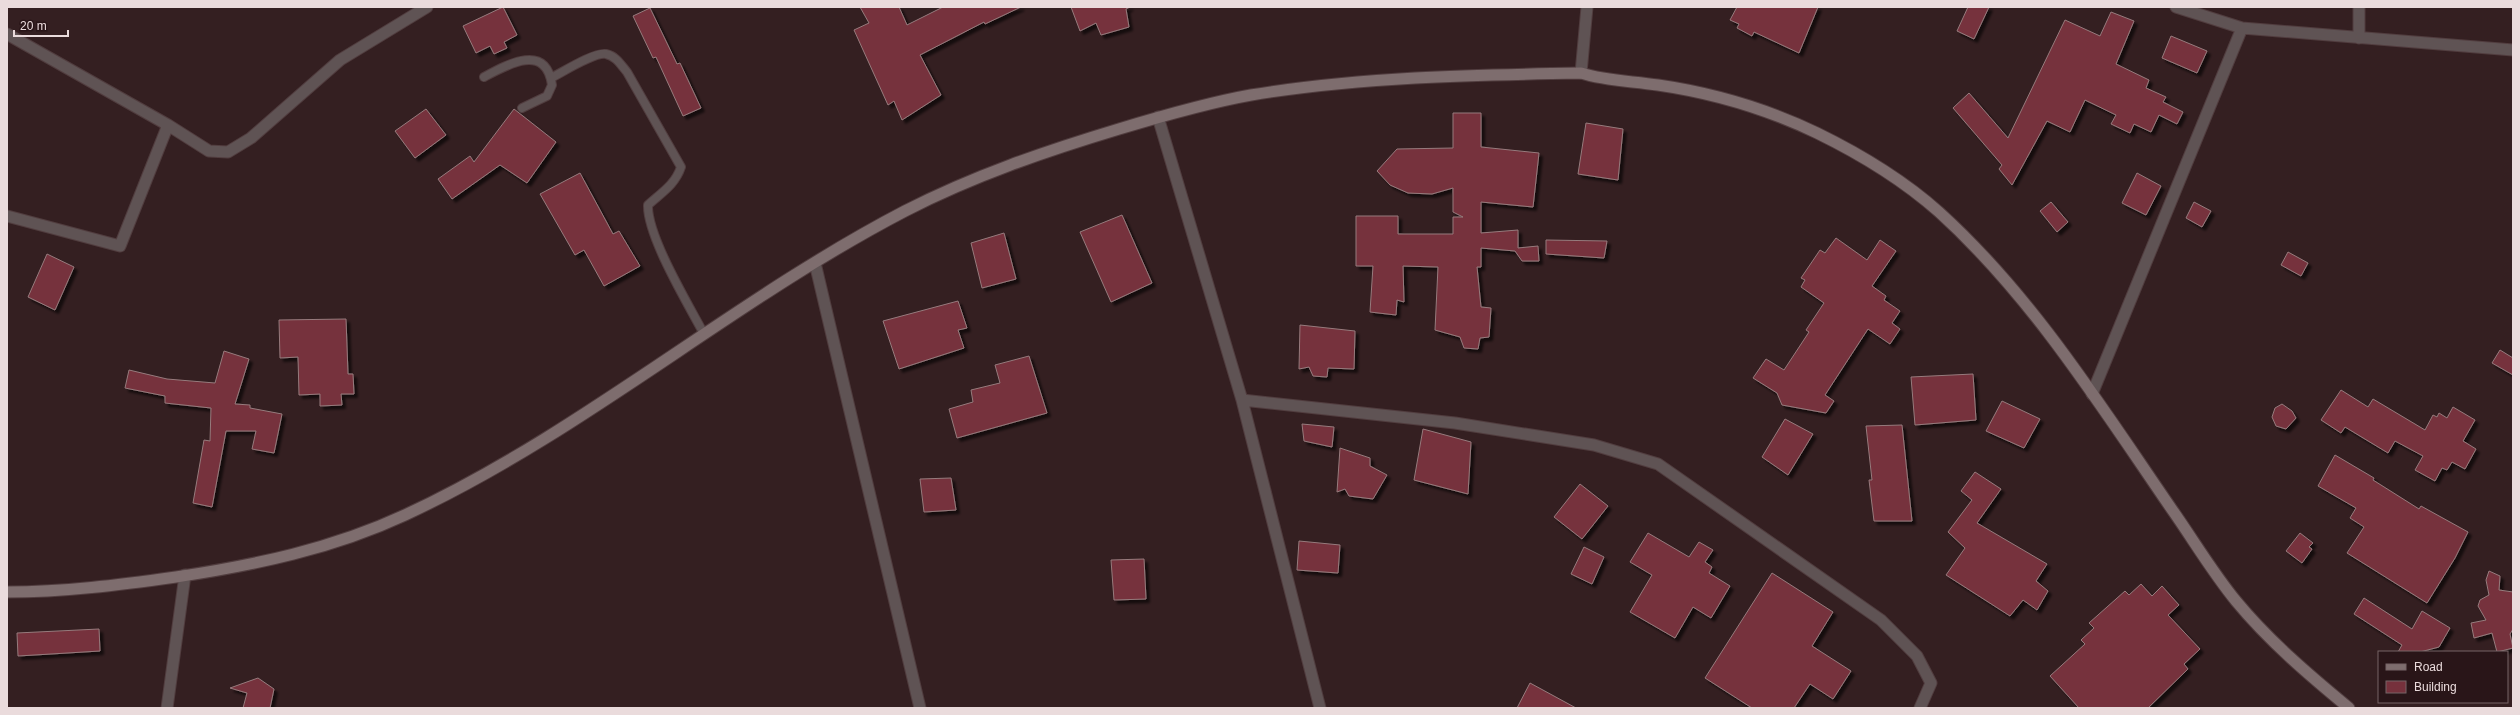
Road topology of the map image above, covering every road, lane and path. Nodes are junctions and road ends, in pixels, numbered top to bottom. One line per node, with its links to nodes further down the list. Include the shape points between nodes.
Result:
1 (428, 7): 14 (street, via 340,60 251,138 228,152 209,152)
2 (1587, 7): 9 (street)
3 (2176, 7): 5 (street)
4 (2359, 7): 7 (street)
5 (2242, 28): 7 (street); 18 (street)
6 (7, 34): 14 (street)
7 (2360, 38): 8 (street)
8 (2513, 50)
9 (1581, 73): 13 (main road, via 1458,75 1369,80 1246,96); 18 (main road, via 1601,79 1657,84 1708,94 1757,108 1818,133 1881,168 1938,211 1992,266 2033,315)
10 (484, 77): 11 (lane, via 515,62 531,58 540,63)
11 (551, 78): 12 (lane, via 552,85 546,96); 17 (lane, via 595,56 605,54 616,58 627,72 681,167 673,183 648,205 648,218 659,246)
12 (522, 108)
13 (1158, 117): 16 (main road, via 1065,145 951,189 905,211); 19 (street)
14 (168, 125): 15 (street, via 120,246)
15 (7, 216)
16 (815, 263): 17 (main road); 23 (street)
17 (704, 334): 20 (main road, via 582,414 498,465 403,516 292,556)
18 (2092, 394): 26 (main road, via 2236,600 2277,646)
19 (1242, 400): 24 (street); 25 (street, via 1478,427 1594,445 1658,464 1881,620 1917,656 1931,683)
20 (185, 575): 21 (main road, via 61,592); 22 (street)
21 (7, 592)
22 (167, 708)
23 (920, 708)
24 (1320, 708)
25 (1920, 708)
26 (2349, 708)

